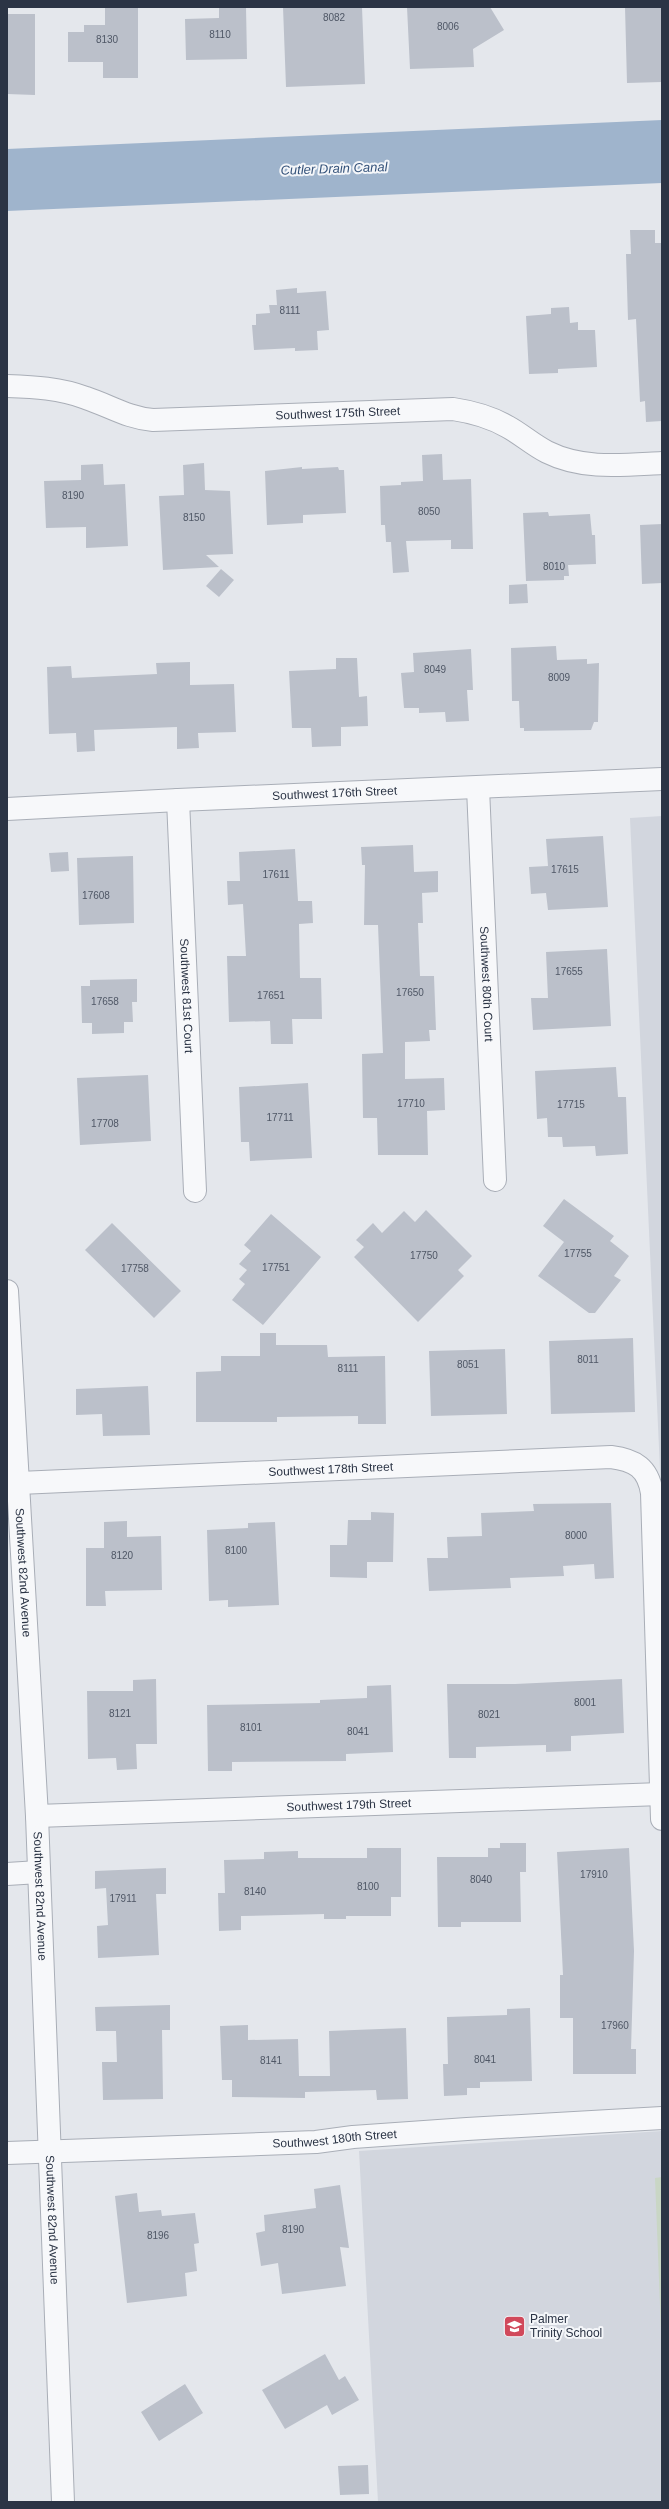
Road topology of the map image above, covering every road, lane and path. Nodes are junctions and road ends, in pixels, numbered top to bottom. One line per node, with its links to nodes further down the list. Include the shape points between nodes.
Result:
1 (7, 386): 2 (street, Southwest 175th Street, via 52,388 87,398 120,414 153,420 453,409 487,416 547,452 566,459 611,466)
2 (662, 463)
3 (662, 780): 4 (street, Southwest 176th Street)
4 (478, 788): 5 (street, Southwest 176th Street); 7 (street, Southwest 80th Court)
5 (178, 800): 6 (street, Southwest 176th Street); 8 (street, Southwest 81st Court)
6 (7, 809)
7 (495, 1180)
8 (195, 1192)
9 (7, 1291): 10 (street, Southwest 82nd Avenue)
10 (7, 1300): 11 (street, Southwest 82nd Avenue)
11 (19, 1483): 12 (street, Southwest 82nd Avenue); 13 (street, Southwest 178th Street, via 611,1457 623,1458 640,1466 652,1493)
12 (16, 1594): 14 (street, Southwest 82nd Avenue)
13 (661, 1794): 14 (street, Southwest 179th Street); 15 (street)
14 (37, 1816): 16 (street, Southwest 82nd Avenue)
15 (662, 1819)
16 (39, 1872): 17 (street); 19 (street, Southwest 82nd Avenue)
17 (7, 1874)
18 (662, 2118): 19 (street, Southwest 180th Street, via 353,2137 316,2142)
19 (50, 2152): 20 (street, Southwest 180th Street); 21 (street, Southwest 82nd Avenue)
20 (7, 2154)
21 (63, 2502)

